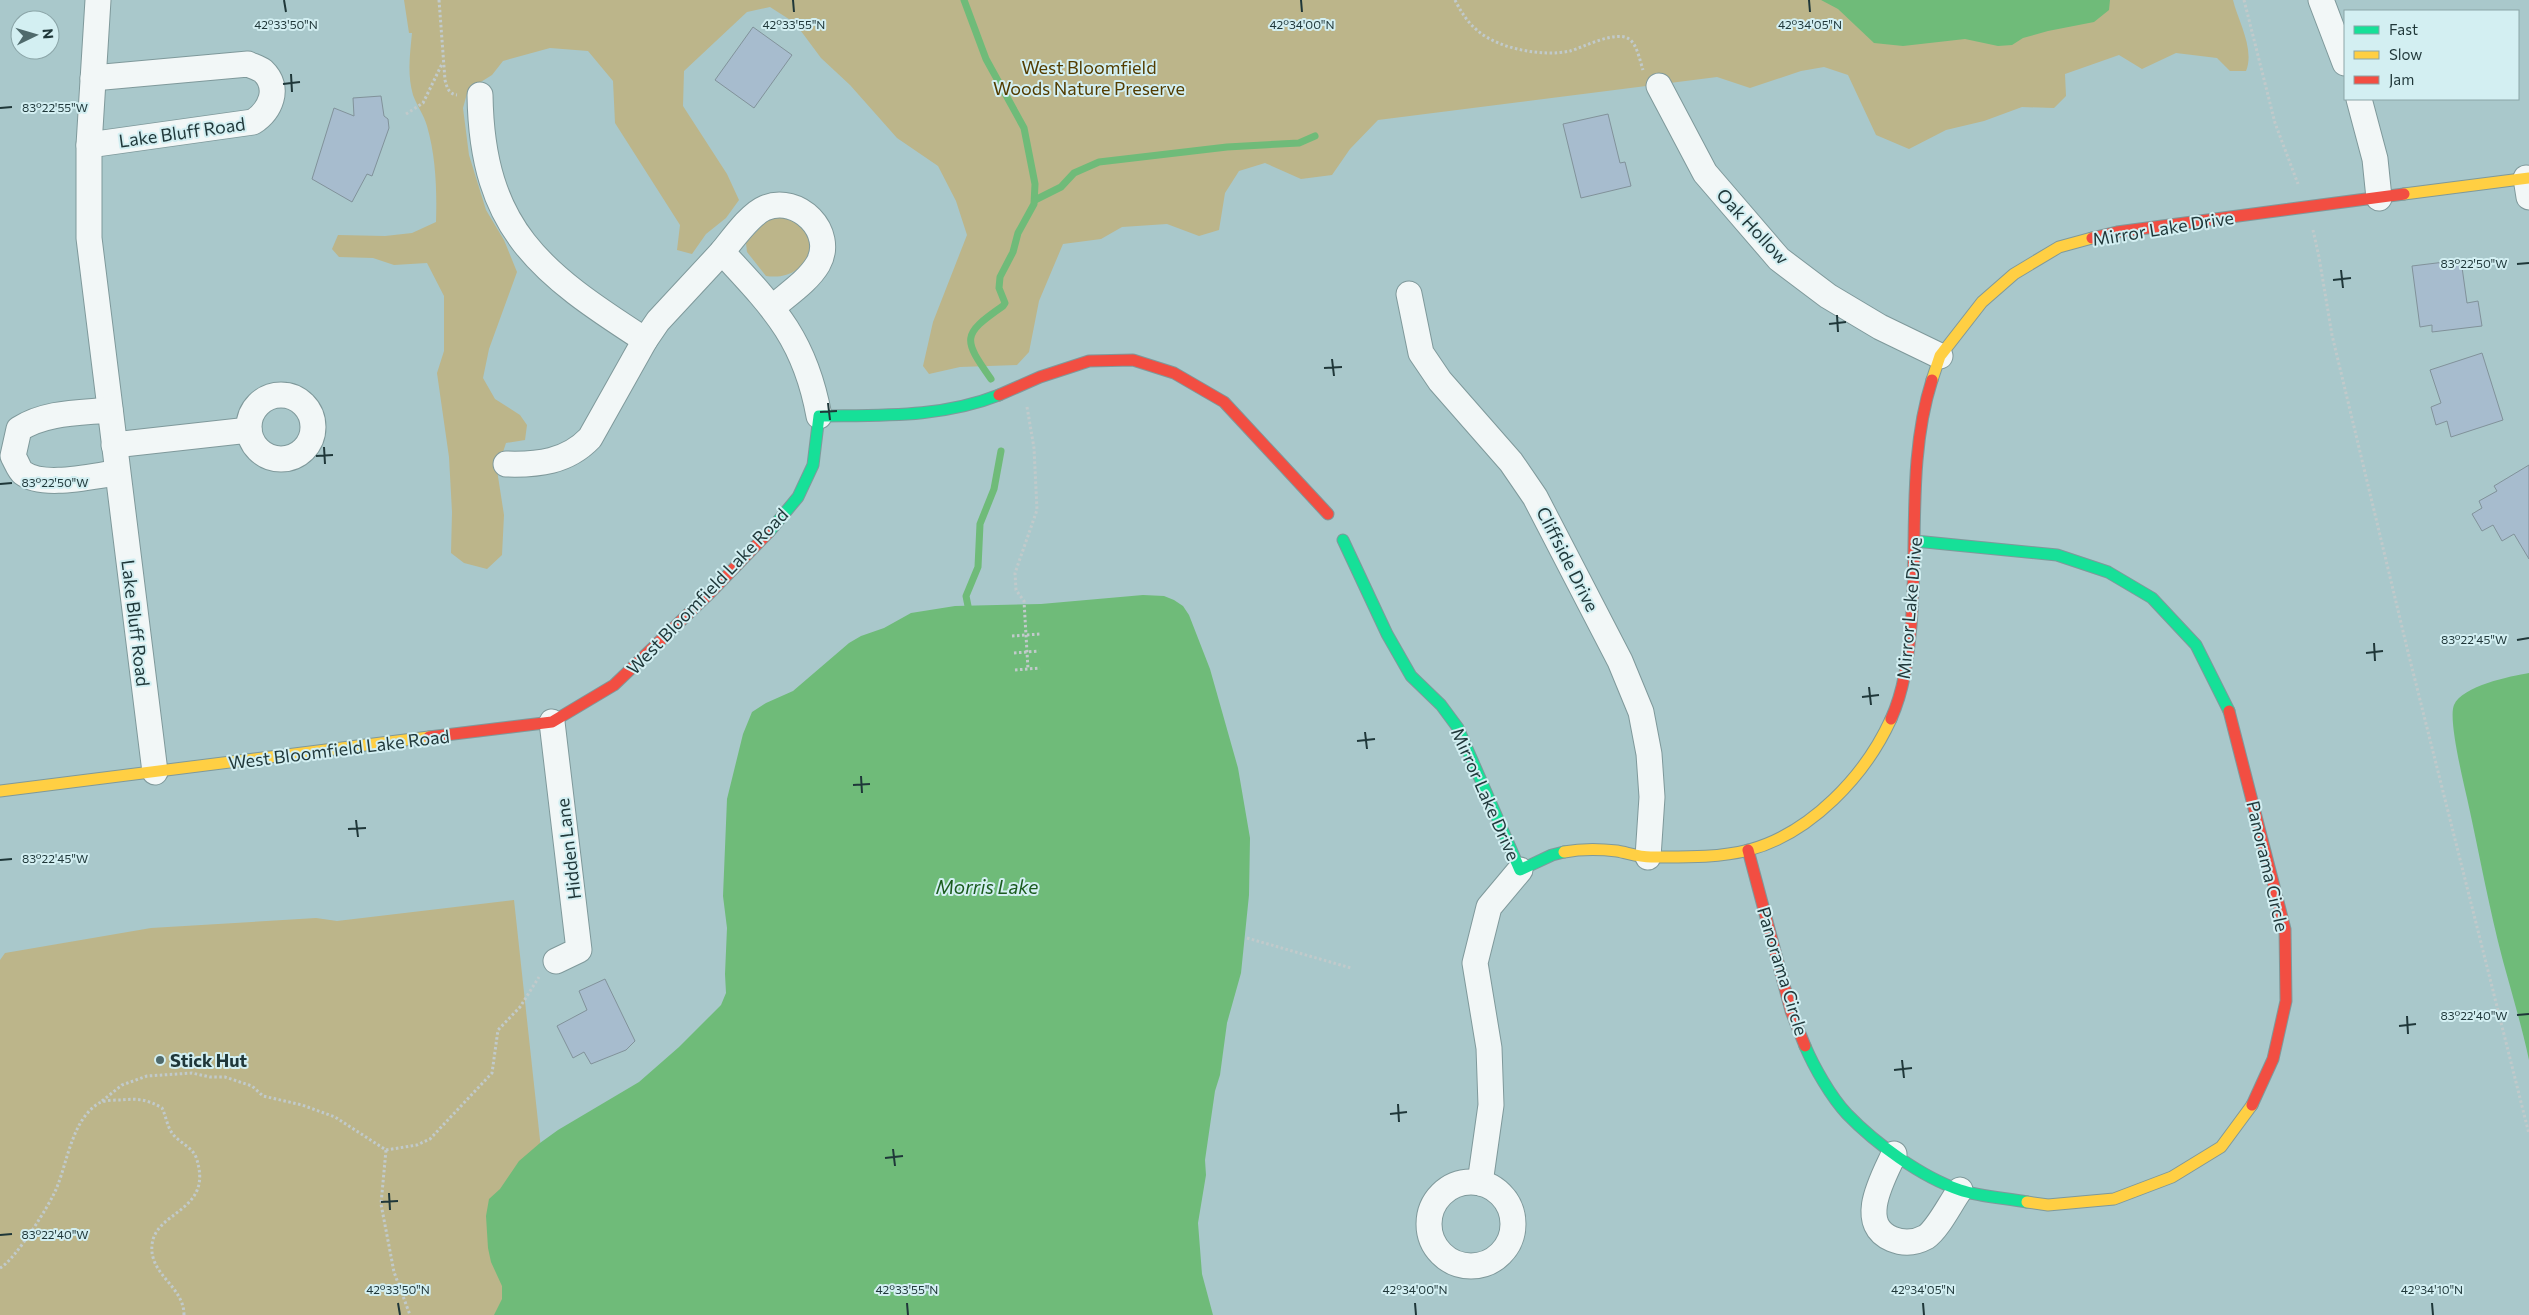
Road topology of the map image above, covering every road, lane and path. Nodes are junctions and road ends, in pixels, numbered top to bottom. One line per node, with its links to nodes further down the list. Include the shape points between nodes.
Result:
1 (98, 0): 8 (street, Lake Bluff Road)
2 (439, 0): 7 (path)
3 (1455, 0): 9 (path, via 1478,32 1522,49 1569,51 1605,38 1627,37 1638,53 1650,89)
4 (2244, 0): 15 (path, via 2275,123)
5 (2321, 0): 6 (street)
6 (2344, 60)
7 (442, 64): 10 (path, via 452,94); 12 (path, via 423,103)
8 (93, 78): 13 (street, Lake Bluff Road); 13 (street, Lake Bluff Road, via 248,64 263,71 271,83 272,96 270,108 254,122)
9 (1660, 88): 22 (street, Oak Hollow, via 1705,173 1780,259 1828,296 1880,327)
10 (480, 98): 21 (street, via 492,182 517,236 562,283)
11 (2358, 100): 16 (street, via 2374,159)
12 (406, 114)
13 (89, 145): 24 (street, Lake Bluff Road, via 89,238)
14 (2528, 184): 16 (street, Mirror Lake Drive)
15 (2301, 192)
16 (2379, 198): 22 (street, Mirror Lake Drive, via 2117,232 2060,247 2014,274 1982,302)
17 (2311, 225): 52 (path, via 2334,344)
18 (722, 252): 20 (street); 20 (street, via 763,208 789,205 803,211 814,222 822,239 818,265); 21 (street, via 658,320)
19 (1409, 294): 46 (street, Cliffside Drive, via 1421,353 1440,381 1511,462 1535,497 1620,660 1640,712 1649,754 1652,797)
20 (773, 307): 25 (street, via 801,354 813,384)
21 (645, 340): 28 (street, via 590,438 581,447 552,462)
22 (1940, 356): 32 (street, Mirror Lake Drive, via 1925,403 1918,459)
23 (1023, 384): 25 (street, via 947,411 871,417); 30 (street, via 1089,361 1133,360 1174,373 1224,402); 34 (path, via 1034,448 1037,498 1037,510 1015,573 1016,590 1024,601)
24 (110, 410): 27 (street, Lake Bluff Road); 29 (street, via 33,420 19,429 13,456 22,472 37,479)
25 (819, 416): 42 (street, West Bloomfield Lake Road, via 813,465 798,497 764,537 614,685)
26 (249, 430): 27 (street)
27 (114, 445): 29 (street, Lake Bluff Road)
28 (506, 464)
29 (116, 474): 43 (street, Lake Bluff Road)
30 (1328, 514)
31 (1343, 540): 47 (street, Mirror Lake Drive, via 1387,634 1411,676 1441,705 1458,728)
32 (1915, 541): 45 (street, Mirror Lake Drive, via 1908,657 1900,699 1882,739 1860,770 1826,806 1788,834); 56 (street, Panorama Circle, via 2057,555 2108,572 2152,598 2196,645 2231,714 2285,930 2286,1000 2273,1059 2252,1105 2221,1147 2172,1177 2114,1200 2048,1205)
33 (1040, 634): 34 (path)
34 (1026, 635): 35 (path); 37 (path)
35 (1012, 636)
36 (1039, 651): 37 (path)
37 (1027, 652): 38 (path); 40 (path)
38 (1014, 653)
39 (1040, 668): 40 (path)
40 (1028, 669): 41 (path)
41 (1015, 670)
42 (552, 722): 43 (street, West Bloomfield Lake Road); 49 (street, Hidden Lane, via 579,950)
43 (155, 772): 44 (street, West Bloomfield Lake Road)
44 (0, 791)
45 (1748, 850): 46 (street, Mirror Lake Drive, via 1706,856); 54 (street, Panorama Circle, via 1791,1011 1813,1064 1846,1113)
46 (1648, 857): 47 (street, Mirror Lake Drive, via 1616,851 1575,850 1552,855)
47 (1520, 870): 55 (street, via 1489,906 1476,963 1490,1048 1491,1106)
48 (1247, 938): 50 (path)
49 (556, 961): 53 (path, via 498,1030 492,1073 430,1139)
50 (1351, 968)
51 (101, 1102): 53 (path, via 122,1085 147,1076 192,1073 225,1077 252,1086 263,1096 335,1116); 57 (path, via 86,1115 72,1142 57,1188 44,1212); 58 (path, via 129,1099 153,1102 162,1108 172,1134 195,1154 199,1187 185,1208 155,1234 152,1245 152,1262 183,1302)
52 (2529, 1134)
53 (386, 1150): 59 (path, via 381,1204 394,1272)
54 (1894, 1154): 56 (street, Panorama Circle); 56 (street, via 1873,1206 1874,1219 1890,1239 1916,1242 1928,1236)
55 (1480, 1183)
56 (1960, 1190)
57 (0, 1268)
58 (184, 1315)
59 (410, 1315)

